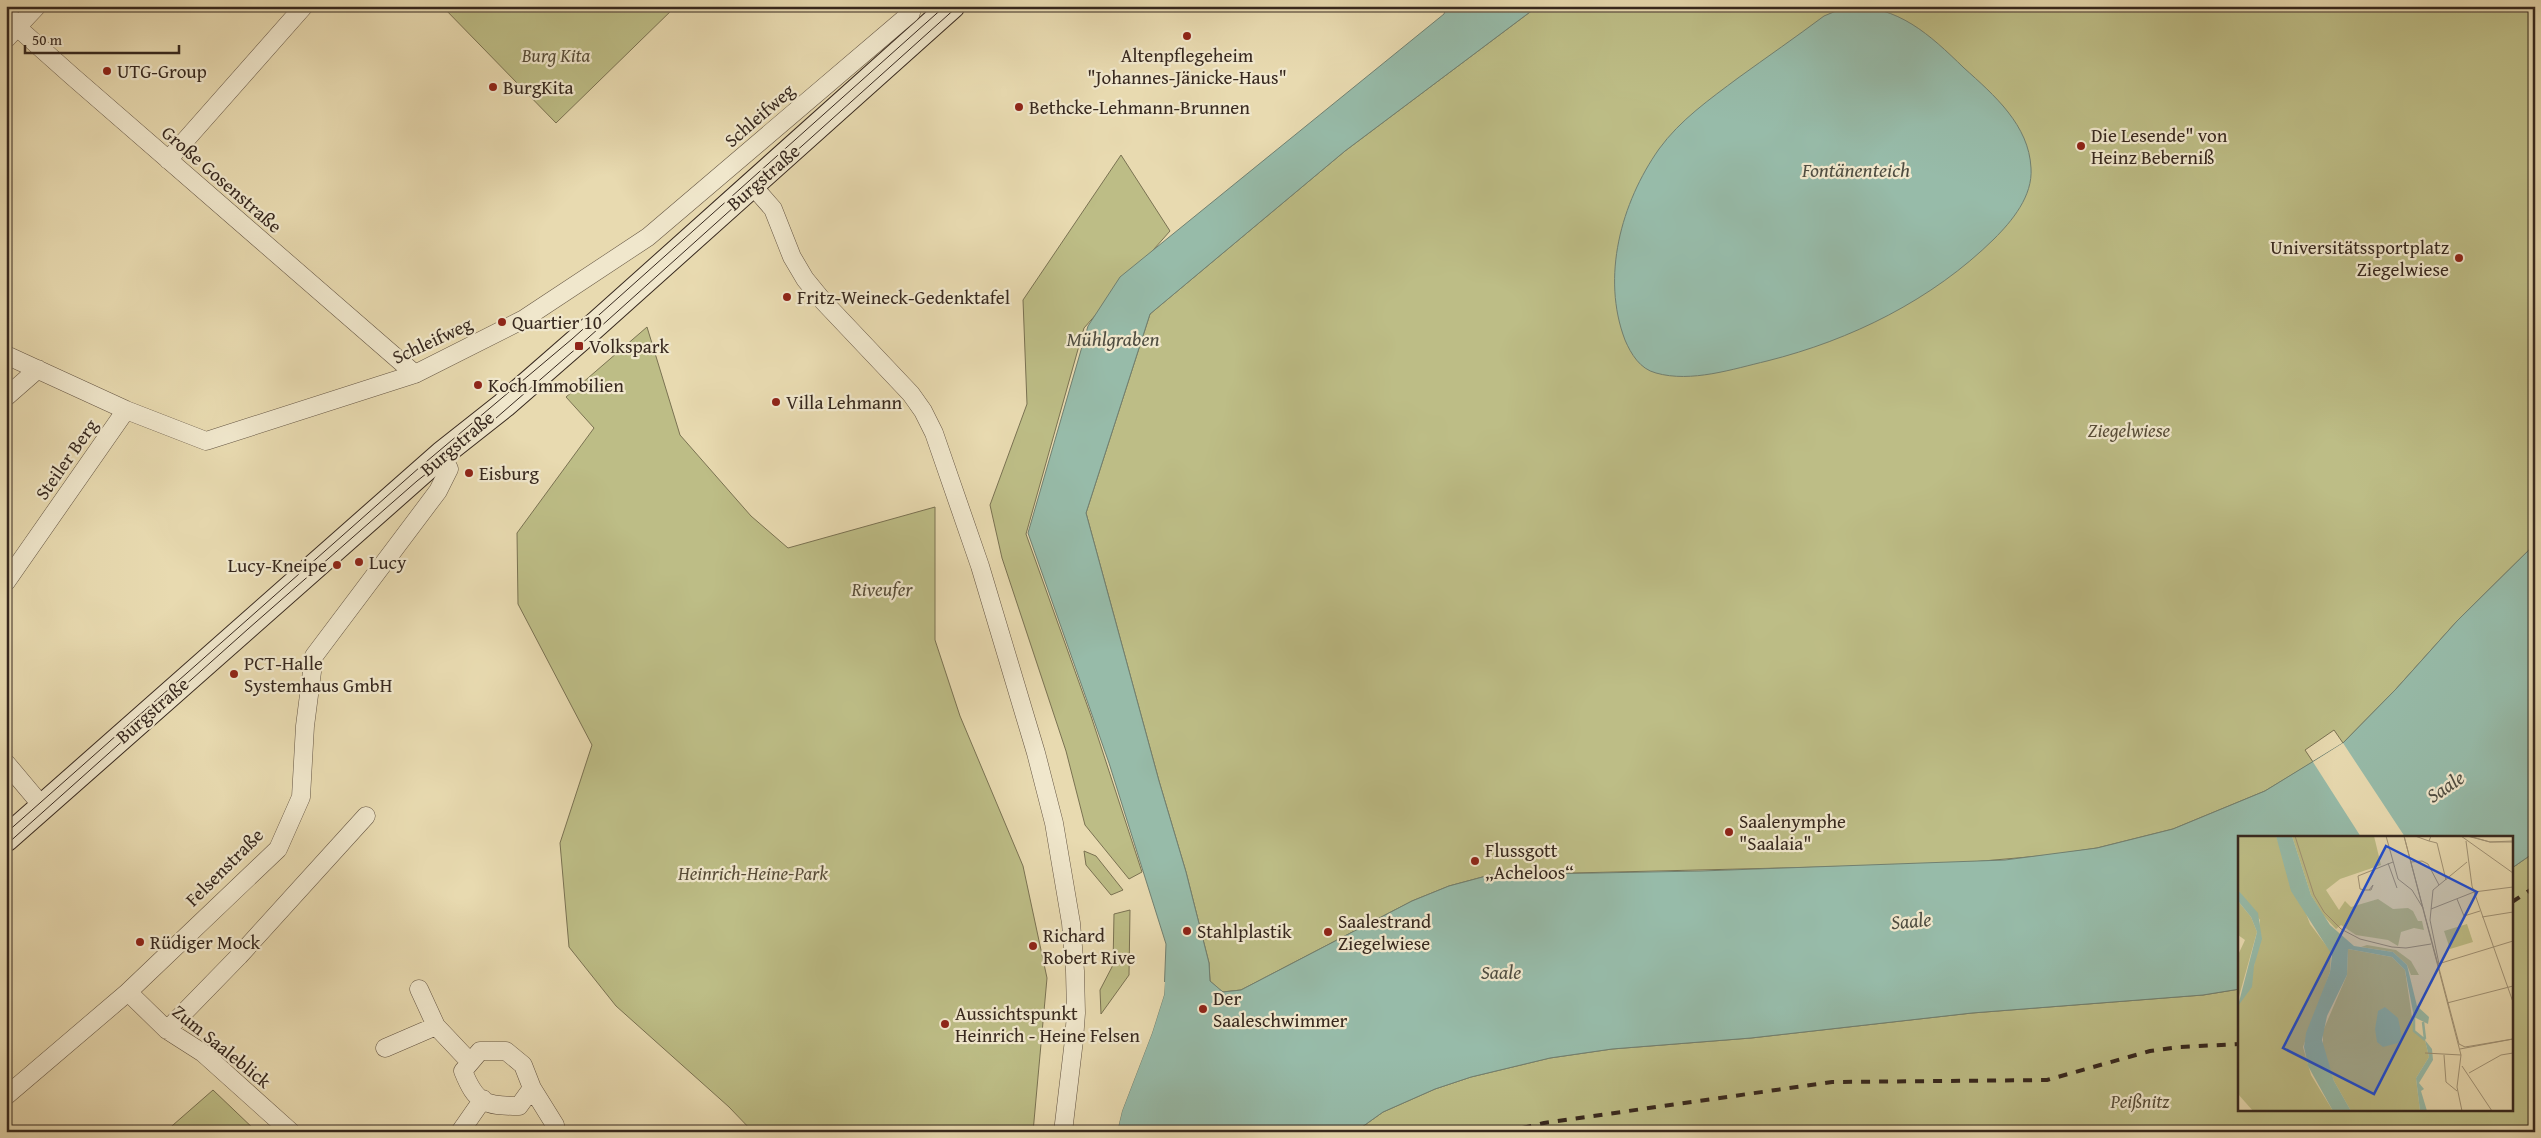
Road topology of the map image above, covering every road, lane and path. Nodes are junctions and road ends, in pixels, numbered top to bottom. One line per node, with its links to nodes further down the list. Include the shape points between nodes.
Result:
1 (37, 6): 7 (street)
2 (304, 6): 8 (street)
3 (952, 6): 6 (street, Burgstraße)
4 (908, 10): 6 (street); 12 (street, Schleifweg, via 648,237 524,319)
5 (6, 11): 7 (street, Große Gosenstraße)
6 (928, 31): 9 (street, Burgstraße)
7 (12, 33): 8 (street, Große Gosenstraße)
8 (168, 160): 12 (street, Große Gosenstraße)
9 (753, 186): 15 (street, Burgstraße, via 511,398); 33 (street, via 774,209 792,257 806,279 923,411 934,433 980,566 1054,823 1071,923 1076,1013)
10 (6, 355): 11 (street, Schleifweg)
11 (38, 369): 13 (street); 14 (street, Schleifweg)
12 (415, 374): 14 (street, Schleifweg, via 206,441)
13 (6, 397)
14 (126, 410): 16 (street, Steiler Berg)
15 (442, 454): 18 (street, Burgstraße); 22 (street, Felsenstraße, via 449,470 438,491 314,656 301,797 278,849)
16 (6, 582)
17 (6, 763): 18 (street)
18 (43, 807): 20 (street, Burgstraße)
19 (366, 816): 24 (street)
20 (6, 839)
21 (419, 989): 23 (street)
22 (128, 992): 24 (street, Zum Saaleblick); 28 (street, Felsenstraße)
23 (436, 1026): 25 (street); 26 (street)
24 (167, 1030): 30 (street, Zum Saaleblick, via 203,1053)
25 (385, 1048)
26 (470, 1062): 27 (street, via 480,1051 506,1051 523,1065); 29 (street, via 463,1070 472,1093)
27 (532, 1088): 29 (street, via 519,1106 494,1106); 32 (street)
28 (6, 1096)
29 (483, 1099): 31 (street)
30 (291, 1132)
31 (460, 1132)
32 (556, 1132)
33 (1063, 1132)

